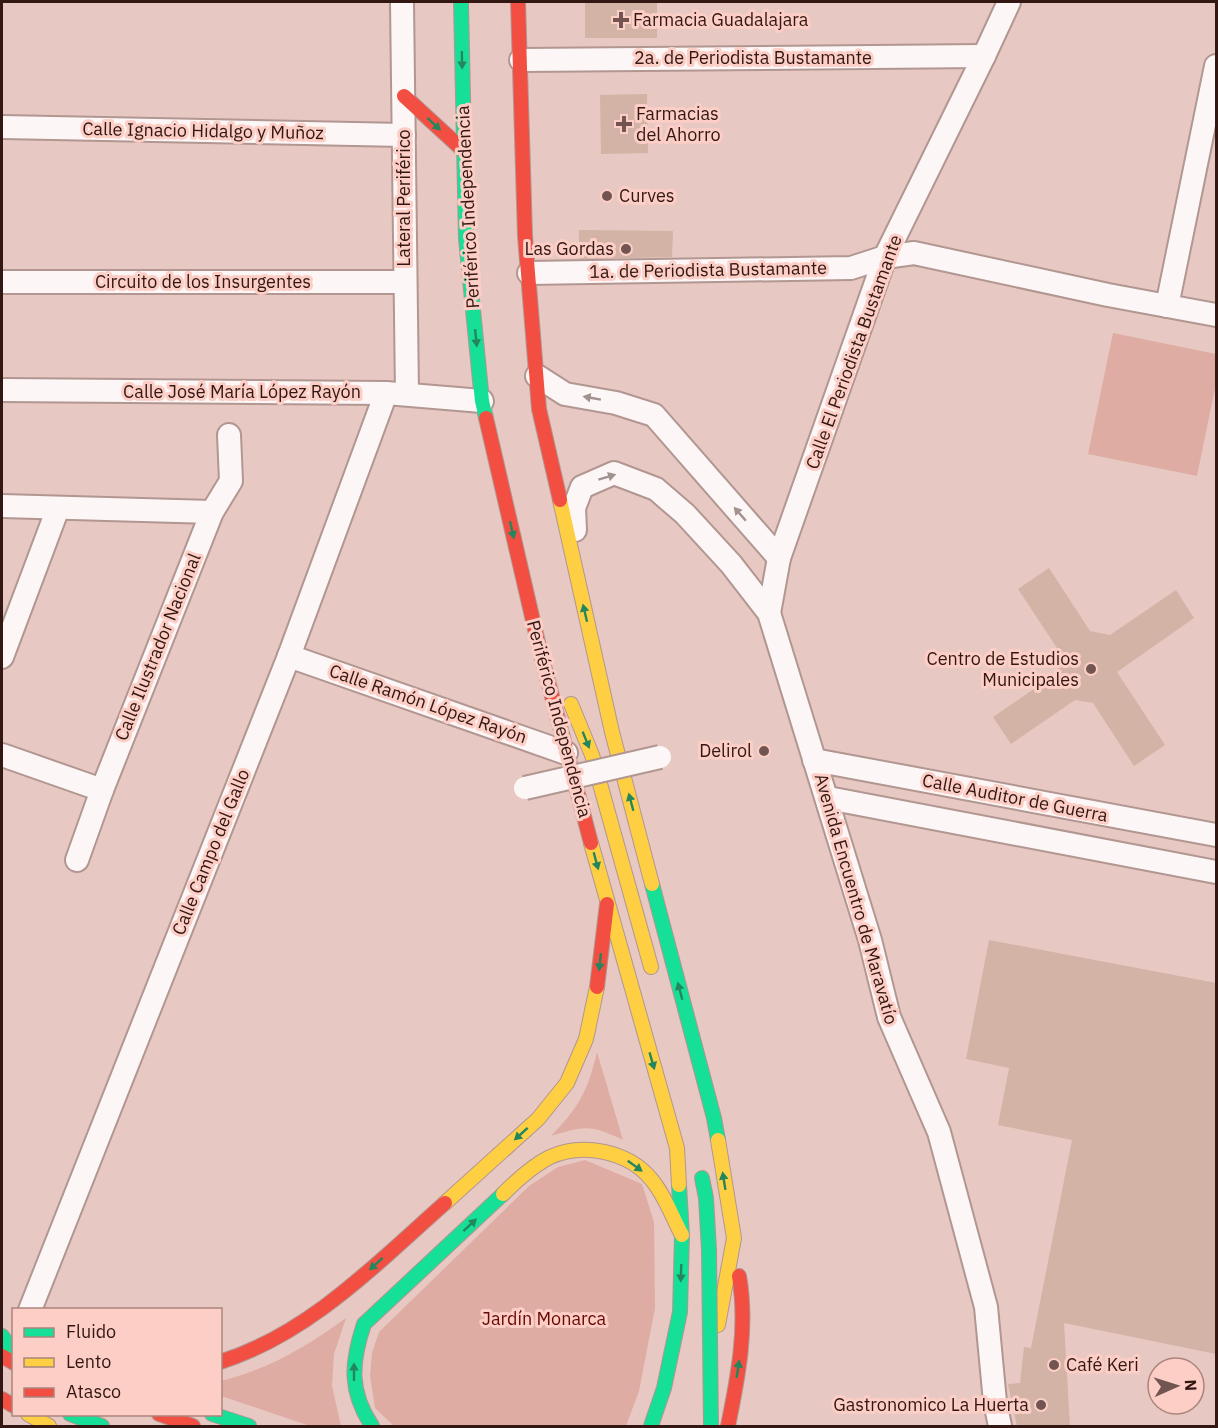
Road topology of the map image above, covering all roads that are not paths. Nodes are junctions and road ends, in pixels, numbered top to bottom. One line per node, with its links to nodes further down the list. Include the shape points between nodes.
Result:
1 (402, 2): 8 (street, Lateral Periférico)
2 (461, 2): 11 (main road, Periférico Independencia, one-way to 11)
3 (518, 2): 6 (main road)
4 (1008, 2): 5 (street, Calle El Periodista Bustamante)
5 (984, 56): 6 (street, 2a. de Periodista Bustamante); 12 (street, Calle El Periodista Bustamante)
6 (521, 60): 13 (main road)
7 (1216, 66): 16 (street)
8 (404, 96): 10 (street, Lateral Periférico); 11 (main road, one-way to 11)
9 (2, 127): 10 (street, Calle Ignacio Hidalgo y Muñoz)
10 (404, 135): 15 (street, Lateral Periférico)
11 (464, 151): 21 (main road, Periférico Independencia, one-way to 21, via 466,240)
12 (885, 257): 13 (street, 1a. de Periodista Bustamante, via 851,268); 16 (street, 1a. de Periodista Bustamante, via 914,253); 26 (street, Calle El Periodista Bustamante)
13 (529, 273): 18 (main road)
14 (2, 282): 15 (street, Circuito de los Insurgentes)
15 (404, 282): 19 (street, Lateral Periférico)
16 (1167, 306): 17 (street, 1a. de Periodista Bustamante)
17 (1216, 315)
18 (537, 376): 26 (street, one-way to 18, via 654,415 565,394); 27 (main road, via 539,409)
19 (397, 394): 20 (street, Calle José María López Rayón); 21 (street, Calle José María López Rayón); 30 (street, Calle Campo del Gallo)
20 (4, 397)
21 (483, 401): 29 (main road, Periférico Independencia, one-way to 29)
22 (229, 435): 25 (street, Calle Ilustrador Nacional, via 231,481)
23 (2, 506): 24 (street)
24 (58, 508): 25 (street); 31 (street)
25 (212, 512): 37 (street, Calle Ilustrador Nacional)
26 (779, 558): 28 (street, Calle El Periodista Bustamante)
27 (577, 579): 28 (street, one-way to 28, via 574,508 582,487 614,473 656,489 685,514); 46 (main road, one-way to 27, via 714,1118 612,732)
28 (769, 613): 35 (street, Avenida Encuentro de Maravatío)
29 (540, 651): 32 (main road, Periférico Independencia); 43 (main road, one-way to 43, via 561,684 592,754)
30 (289, 656): 32 (street, Calle Ramón López Rayón); 47 (street, Calle Campo del Gallo)
31 (2, 657)
32 (566, 753): 42 (main road, Periférico Independencia, one-way to 42)
33 (2, 755): 37 (street)
34 (660, 757): 36 (street, bridge)
35 (814, 760): 38 (street, Avenida Encuentro de Maravatío); 39 (street, Calle Auditor de Guerra)
36 (525, 788)
37 (102, 790): 40 (street, Calle Ilustrador Nacional)
38 (828, 798): 41 (street, Calle Auditor de Guerra); 64 (street, Avenida Encuentro de Maravatío, via 889,1017 939,1132 986,1307)
39 (1216, 835)
40 (77, 860)
41 (1216, 872)
42 (607, 904): 45 (main road, Periférico Independencia, one-way to 45, via 677,1148); 50 (main road, one-way to 50, via 598,982 586,1039 567,1083 538,1119 355,1283 294,1329)
43 (655, 981)
44 (700, 1168): 62 (main road, bridge, via 709,1250)
45 (682, 1235): 59 (main road, one-way to 45, via 361,1412 354,1379 355,1348 364,1324 525,1173 553,1156 583,1149 630,1161 651,1178); 60 (main road, Periférico Independencia, one-way to 60, via 680,1312 664,1388)
46 (734, 1238): 61 (main road); 63 (main road, one-way to 46, via 740,1365 743,1298)
47 (31, 1308)
48 (2, 1336): 49 (main road)
49 (12, 1349)
50 (222, 1361)
51 (31, 1416): 55 (main road)
52 (75, 1416): 56 (main road)
53 (165, 1416): 57 (main road)
54 (218, 1416): 58 (main road)
55 (49, 1426)
56 (102, 1426)
57 (193, 1426)
58 (249, 1426)
59 (372, 1426)
60 (651, 1426)
61 (696, 1426)
62 (711, 1426)
63 (728, 1426)
64 (1000, 1426)

